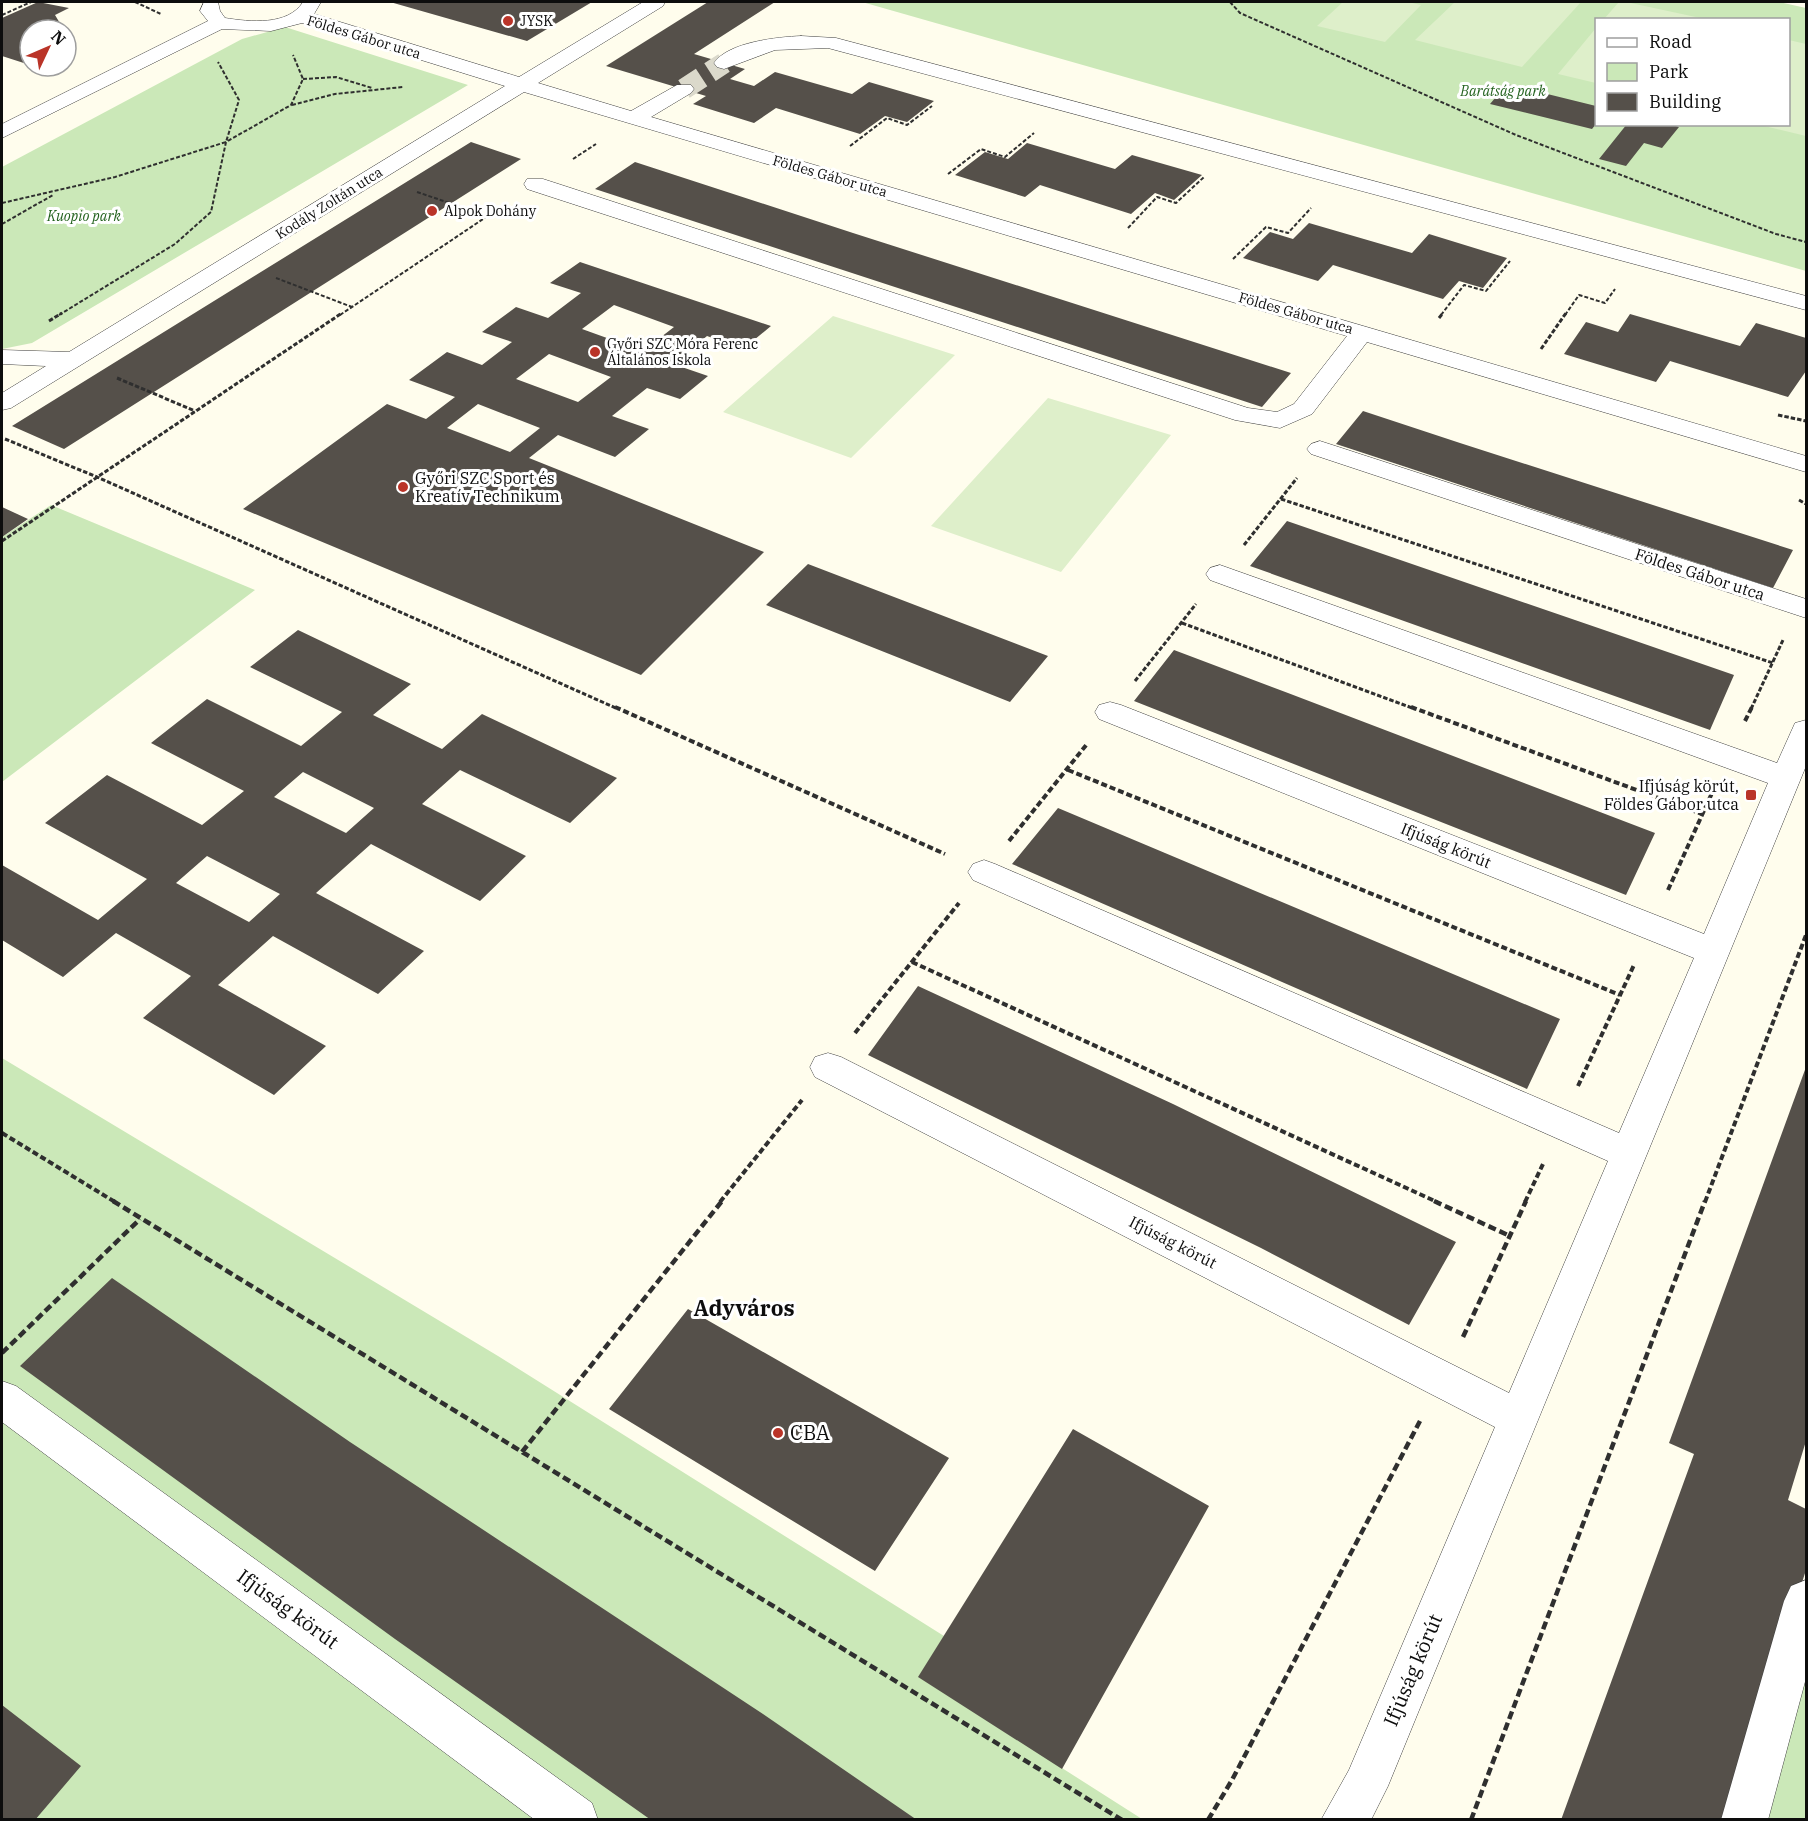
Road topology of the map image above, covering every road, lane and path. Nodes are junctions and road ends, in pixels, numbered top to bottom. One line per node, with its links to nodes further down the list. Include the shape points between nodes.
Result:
1 (31, 2): 8 (path)
2 (214, 2): 10 (street, via 210,11)
3 (312, 2): 9 (street)
4 (656, 2): 16 (street, Kodály Zoltán utca)
5 (1027, 2): 6 (path)
6 (1032, 2)
7 (1230, 2): 37 (path, via 1240,13 1516,135)
8 (2, 15)
9 (299, 16): 10 (street, via 263,26); 16 (street, Földes Gábor utca)
10 (219, 23): 23 (street)
11 (289, 47): 14 (path)
12 (218, 62): 24 (path, via 239,100)
13 (724, 63): 15 (street, via 766,45 799,40 829,42)
14 (303, 79): 18 (path, via 336,77); 20 (path)
15 (969, 79): 21 (street); 25 (path, via 907,124 887,118)
16 (522, 85): 22 (street, Földes Gábor utca); 27 (street, Kodály Zoltán utca)
17 (404, 87): 18 (path)
18 (373, 88): 20 (path)
19 (684, 89): 22 (street)
20 (291, 105): 24 (path)
21 (1068, 106): 26 (street); 28 (path, via 1005,156 981,149)
22 (634, 118): 30 (path); 45 (street, Földes Gábor utca)
23 (2, 132)
24 (226, 142): 31 (path, via 187,157); 44 (path, via 211,212 175,244)
25 (847, 148)
26 (1234, 150): 29 (street); 35 (path, via 1176,203 1156,197)
27 (375, 175): 33 (path); 40 (street, Kodály Zoltán utca)
28 (945, 177)
29 (1339, 178): 36 (street); 39 (path, via 1288,233 1266,227)
30 (535, 184): 33 (path); 45 (street, Földes Gábor utca, via 1244,415 1280,420 1303,409)
31 (57, 193): 32 (path); 34 (path)
32 (2, 202)
33 (488, 216): 42 (path)
34 (2, 224)
35 (1127, 228)
36 (1533, 230): 38 (street); 43 (path, via 1486,291 1464,285)
37 (1806, 242)
38 (1638, 258): 41 (street); 46 (path, via 1605,303 1579,295)
39 (1232, 260)
40 (233, 262): 42 (path); 48 (street, Kodály Zoltán utca)
41 (1806, 303)
42 (352, 307): 50 (path)
43 (1438, 318)
44 (42, 325)
45 (1362, 333): 53 (street, Földes Gábor utca)
46 (1541, 349)
47 (2, 357): 48 (street)
48 (76, 358): 49 (street, Kodály Zoltán utca); 50 (path)
49 (2, 403)
50 (196, 411): 54 (path)
51 (2, 438): 54 (path)
52 (1320, 450): 55 (path); 58 (street, Földes Gábor utca)
53 (1806, 464)
54 (96, 477): 56 (path); 66 (path)
55 (1281, 499): 57 (path); 60 (path)
56 (2, 541)
57 (1220, 574): 59 (path); 63 (street, Ifjúság körút)
58 (1802, 607): 60 (path)
59 (1182, 623): 61 (path); 65 (path)
60 (1773, 663): 63 (path)
61 (1110, 712): 64 (path); 67 (street, Ifjúság körút)
62 (1800, 752): 63 (street, Ifjúság körút); 69 (street, Ifjúság körút)
63 (1729, 756): 65 (path)
64 (1068, 770): 66 (path); 71 (path)
65 (1702, 814): 67 (path)
66 (984, 872): 70 (path); 73 (street)
67 (1652, 926): 69 (street, Ifjúság körút); 71 (path)
68 (1806, 935): 88 (path)
69 (1714, 952): 75 (street, Ifjúság körút)
70 (912, 962): 72 (path); 77 (path)
71 (1620, 995): 73 (path)
72 (828, 1067): 79 (street, Ifjúság körút); 82 (path)
73 (1561, 1123): 75 (street); 77 (path)
74 (2, 1133): 76 (path)
75 (1629, 1154): 81 (street, Ifjúság körút)
76 (140, 1219): 78 (path); 82 (path)
77 (1510, 1236): 79 (path)
78 (2, 1353)
79 (1442, 1378): 81 (street, Ifjúság körút); 86 (path)
80 (2, 1399): 84 (street, Ifjúság körút)
81 (1518, 1418): 87 (street, Ifjúság körút, via 1365,1786)
82 (522, 1452): 85 (path)
83 (1806, 1601): 89 (street)
84 (575, 1820)
85 (1122, 1820)
86 (1208, 1820)
87 (1344, 1820)
88 (1471, 1820)
89 (1744, 1820)

